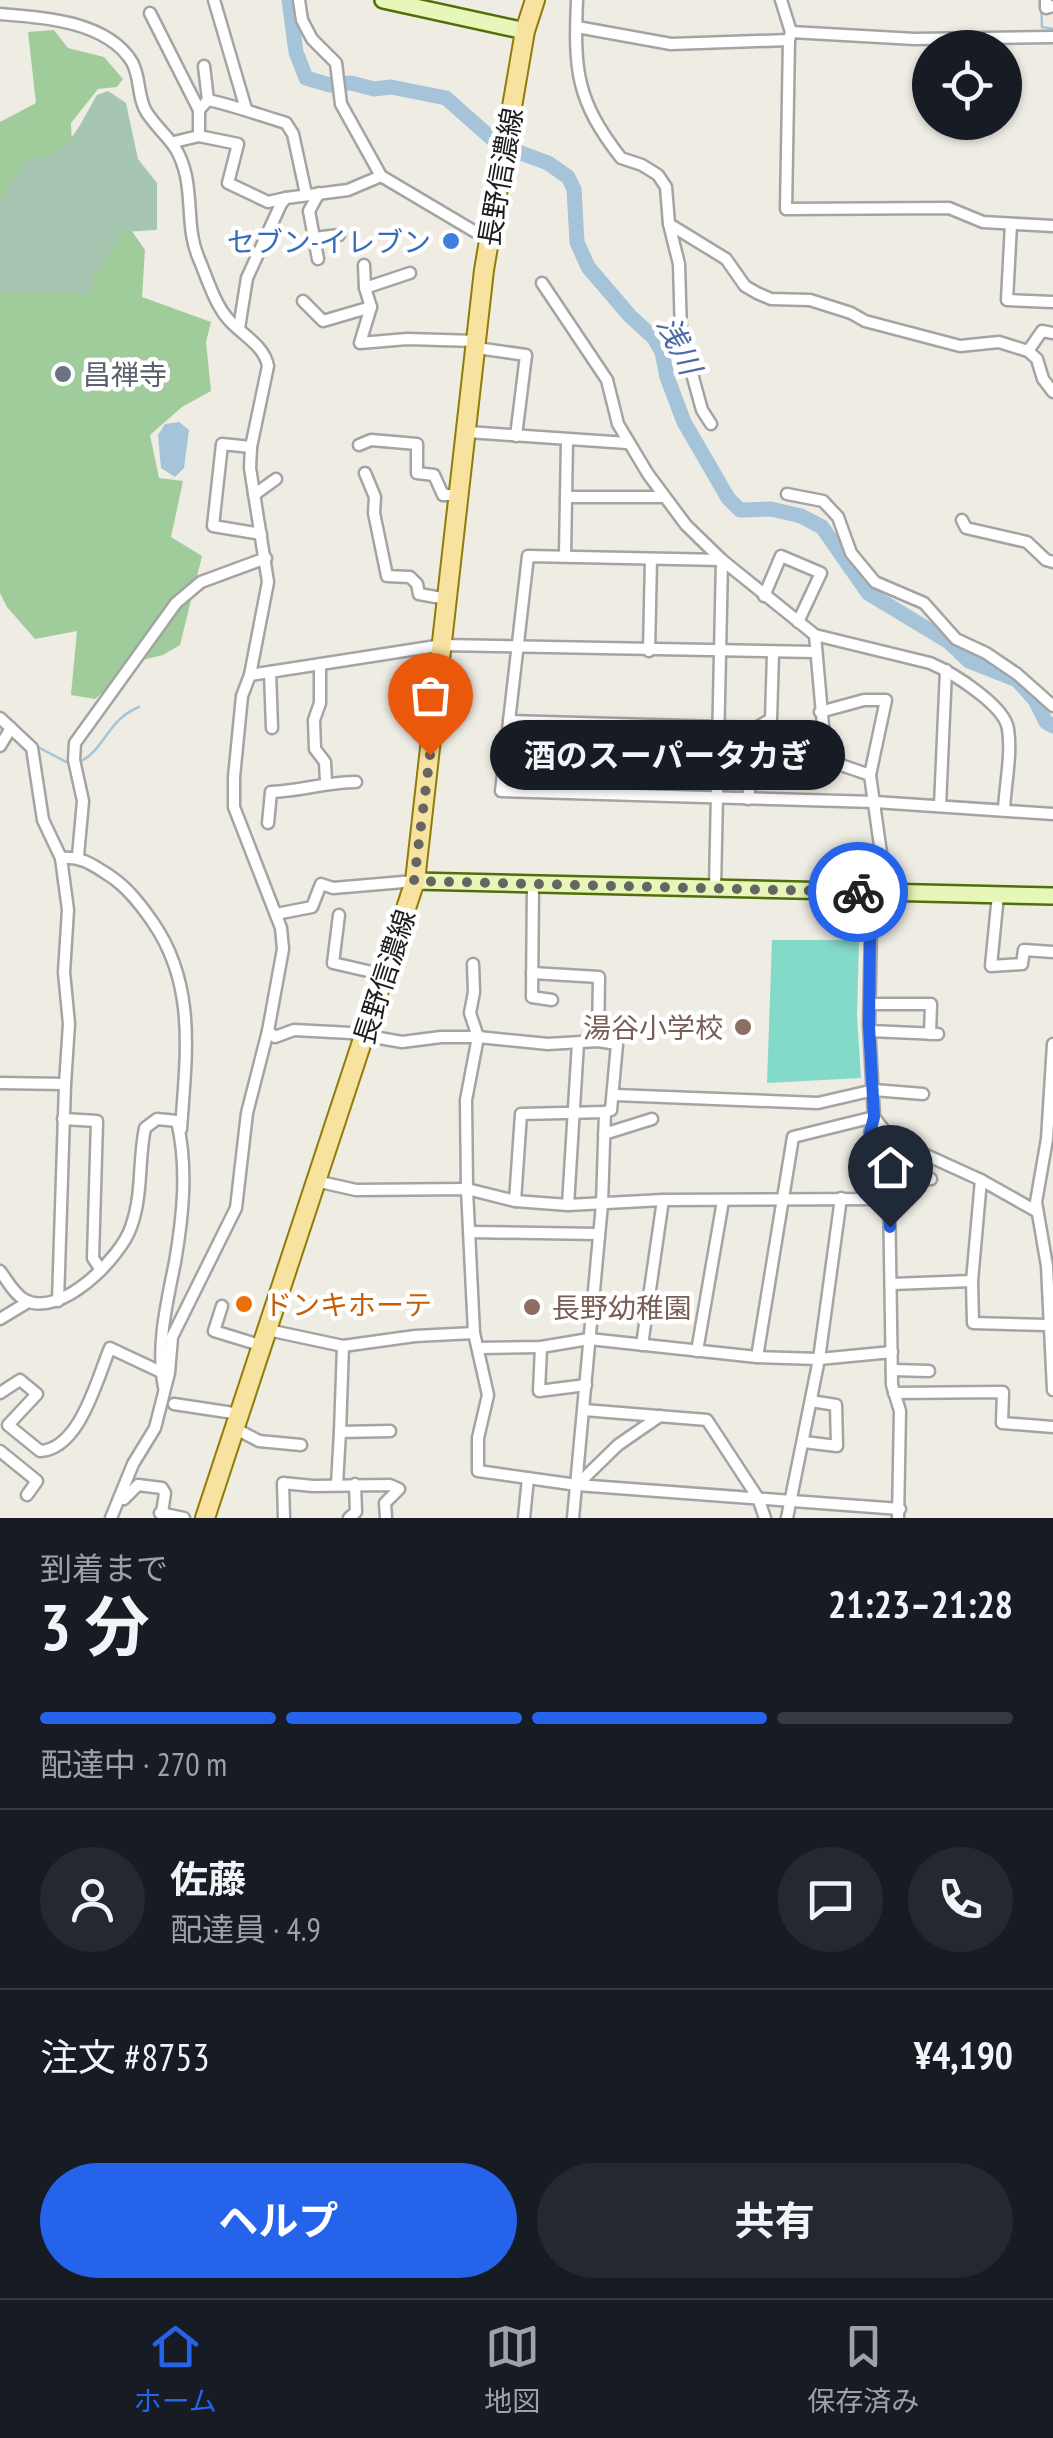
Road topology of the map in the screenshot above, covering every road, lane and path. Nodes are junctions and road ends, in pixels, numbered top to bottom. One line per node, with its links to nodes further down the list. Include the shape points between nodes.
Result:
1 (214, 0): 17 (street)
2 (299, 0): 21 (street, via 312,39 336,63 340,98)
3 (383, 0): 12 (street)
4 (535, 0): 12 (main road, 長野信濃線)
5 (577, 0): 11 (street)
6 (781, 0): 13 (street)
7 (1046, 0): 8 (street, via 1046,8)
8 (1053, 6)
9 (0, 14): 20 (street, via 52,19 105,38 134,65 145,111)
10 (150, 14): 18 (street)
11 (576, 27): 13 (street, via 671,44); 25 (street, via 575,63 587,103 621,158 658,175 666,187)
12 (525, 31): 30 (main road, 長野信濃線)
13 (790, 36): 14 (street); 26 (street, via 786,209 949,208)
14 (1053, 37)
15 (204, 66): 16 (street)
16 (208, 100): 17 (street); 18 (street)
17 (246, 108): 23 (street, via 286,123)
18 (199, 110): 19 (street)
19 (199, 136): 20 (street); 24 (street, via 238,144 228,183 268,202)
20 (174, 142): 39 (street, via 186,176 191,238 228,320)
21 (381, 176): 22 (street); 30 (street)
22 (319, 193): 23 (street); 29 (street, via 309,211)
23 (306, 194): 24 (street)
24 (286, 198): 39 (street, via 247,278)
25 (669, 224): 42 (street, via 726,259 745,286 771,299 810,300 960,346 999,342); 44 (street, via 679,264 681,334)
26 (1010, 224): 27 (street); 37 (street, via 1007,300)
27 (1053, 226)
28 (339, 235): 29 (street)
29 (314, 238): 31 (street)
30 (489, 240): 41 (main road, 長野信濃線)
31 (318, 259)
32 (364, 265): 35 (street)
33 (410, 273): 35 (street)
34 (542, 283): 48 (street, via 607,380)
35 (365, 288): 38 (street)
36 (303, 301): 38 (street, via 324,321)
37 (1053, 302)
38 (370, 307): 41 (street, via 360,343)
39 (239, 328): 50 (street, via 268,366)
40 (1053, 332): 42 (street, via 1042,331)
41 (477, 344): 45 (main road, 長野信濃線); 46 (street, via 526,355)
42 (1028, 350): 43 (street)
43 (1053, 392)
44 (711, 424)
45 (468, 432): 46 (street); 55 (main road, 長野信濃線)
46 (516, 436): 47 (street)
47 (567, 440): 48 (street); 57 (street)
48 (627, 443): 56 (street)
49 (359, 446): 55 (street, via 371,440 417,444 417,473 434,475 443,495)
50 (251, 448): 54 (street); 59 (street, via 222,444 213,526)
51 (365, 473): 66 (street, via 387,576 410,577 419,594)
52 (276, 479): 54 (street)
53 (787, 494): 79 (street, via 823,501 875,582 924,603 956,639 1018,674)
54 (254, 495): 59 (street)
55 (460, 495): 66 (main road, 長野信濃線)
56 (664, 497): 57 (street); 63 (street)
57 (566, 498): 60 (street)
58 (962, 520): 64 (street, via 966,528 1027,542)
59 (261, 534): 61 (street)
60 (564, 556): 62 (street); 70 (street, via 528,556)
61 (266, 558): 78 (street, via 268,582); 98 (street, via 201,582 176,603 76,743 83,800)
62 (651, 559): 63 (street); 71 (street)
63 (722, 560): 65 (street); 72 (street)
64 (1053, 562)
65 (764, 596): 67 (street); 67 (street, via 781,556 821,573)
66 (447, 599): 69 (main road, 長野信濃線)
67 (798, 622): 68 (street)
68 (814, 635): 73 (street); 76 (street)
69 (443, 644): 70 (street); 75 (street); 100 (main road, 長野信濃線)
70 (519, 648): 71 (street); 82 (street)
71 (649, 650): 72 (street)
72 (718, 652): 74 (street); 85 (street)
73 (814, 652): 74 (street); 80 (street)
74 (773, 654): 85 (street, via 771,719 756,728)
75 (320, 665): 77 (street); 89 (street, via 315,749 325,762)
76 (946, 670): 94 (street); 95 (street, via 998,708 1009,726)
77 (270, 672): 78 (street); 84 (street)
78 (250, 675): 106 (street, via 242,696 234,807)
79 (1053, 706)
80 (820, 712): 86 (street); 88 (street, via 886,700)
81 (0, 718): 83 (street)
82 (509, 721): 85 (street); 91 (street, via 501,791)
83 (11, 728): 87 (street); 99 (street, via 32,748 44,820)
84 (272, 728)
85 (718, 728): 91 (street)
86 (824, 737): 88 (street, via 841,765); 92 (street, via 751,774)
87 (0, 746)
88 (870, 775): 93 (street)
89 (326, 782): 90 (street); 97 (street, via 272,792)
90 (356, 782)
91 (717, 798): 92 (street); 102 (street)
92 (748, 799): 93 (street)
93 (875, 802): 94 (street); 103 (street)
94 (940, 806): 95 (street)
95 (1004, 810): 96 (street)
96 (1053, 814)
97 (268, 823)
98 (78, 856): 99 (street); 134 (street, via 121,884 175,958 186,1024)
99 (61, 858): 123 (street, via 68,910)
100 (414, 881): 101 (street); 106 (street, via 321,884 312,907); 111 (main road, 長野信濃線)
101 (533, 884): 102 (street); 110 (street)
102 (715, 888): 103 (street)
103 (879, 892): 104 (street); 113 (street, via 871,927)
104 (998, 895): 105 (street); 108 (street, via 991,966 1022,964 1024,950)
105 (1053, 896)
106 (276, 914): 114 (street, via 282,949)
107 (340, 915): 111 (street, via 333,963)
108 (1053, 952)
109 (473, 964): 117 (street, via 470,1013)
110 (532, 973): 112 (street, via 532,997); 118 (street, via 599,977)
111 (384, 975): 116 (main road, 長野信濃線)
112 (552, 1000)
113 (870, 1004): 115 (street); 115 (street, via 931,1004 934,1034)
114 (268, 1031): 116 (street, via 280,1037 294,1030); 179 (street, via 248,1113 236,1208 172,1337)
115 (870, 1031): 124 (street)
116 (364, 1035): 117 (street, via 402,1042); 138 (main road, 長野信濃線)
117 (478, 1037): 119 (street); 140 (street, via 466,1100)
118 (598, 1041): 119 (street); 126 (street, via 617,1044)
119 (578, 1043): 128 (street)
120 (1053, 1044): 121 (street)
121 (1051, 1070): 129 (street)
122 (0, 1083): 123 (street)
123 (65, 1084): 131 (street)
124 (874, 1090): 125 (street); 126 (street, via 818,1103); 130 (street)
125 (923, 1094)
126 (615, 1095): 127 (street, via 612,1110)
127 (605, 1112): 128 (street); 133 (street)
128 (574, 1114): 145 (street, via 521,1114); 149 (street)
129 (1050, 1115): 135 (street)
130 (874, 1117): 137 (street, via 891,1139); 139 (street, via 870,1133); 141 (street, via 793,1136)
131 (64, 1119): 155 (street, via 96,1121 93,1258); 158 (street)
132 (652, 1120): 133 (street)
133 (604, 1134): 148 (street)
134 (180, 1135): 155 (street, via 178,1121 168,1118 145,1128 138,1207 116,1256); 177 (street, via 180,1225)
135 (1050, 1139): 150 (street)
136 (931, 1178): 139 (street)
137 (981, 1180): 150 (street); 156 (street)
138 (316, 1181): 140 (street, via 356,1190); 164 (main road, 長野信濃線)
139 (882, 1184): 143 (street)
140 (470, 1190): 145 (street); 151 (street)
141 (784, 1198): 142 (street); 146 (street); 173 (street)
142 (841, 1198): 143 (street); 174 (street)
143 (889, 1199): 157 (street)
144 (663, 1200): 146 (street); 148 (street); 166 (street)
145 (516, 1201): 149 (street)
146 (723, 1201): 171 (street)
147 (1053, 1201): 150 (street)
148 (602, 1204): 149 (street); 152 (street)
149 (568, 1205)
150 (1036, 1206): 153 (street)
151 (473, 1232): 152 (street); 163 (street)
152 (598, 1234): 165 (street)
153 (1049, 1257): 162 (street)
154 (0, 1270): 159 (street)
155 (101, 1270): 158 (street)
156 (972, 1281): 157 (street); 162 (street, via 973,1323)
157 (892, 1284): 172 (street)
158 (58, 1301): 159 (street)
159 (28, 1302): 161 (street)
160 (222, 1306): 164 (street, via 214,1331)
161 (0, 1320)
162 (1048, 1324): 167 (street)
163 (474, 1333): 168 (street); 170 (street)
164 (266, 1338): 168 (street); 187 (main road, 長野信濃線)
165 (589, 1339): 166 (street); 169 (street); 178 (street)
166 (642, 1344): 171 (street)
167 (1051, 1344): 180 (street)
168 (343, 1346): 191 (street)
169 (542, 1346): 170 (street); 178 (street, via 538,1391)
170 (478, 1348): 195 (street, via 488,1395 478,1471)
171 (697, 1350): 173 (street)
172 (892, 1352): 174 (street); 175 (street)
173 (757, 1357): 174 (street)
174 (819, 1359): 183 (street)
175 (892, 1370): 176 (street); 182 (street)
176 (929, 1371)
177 (161, 1372): 179 (street); 189 (street, via 110,1348 80,1423 49,1451)
178 (586, 1386): 185 (street)
179 (164, 1388): 200 (street, via 154,1428)
180 (1053, 1390)
181 (0, 1393): 189 (street, via 20,1380 38,1394)
182 (894, 1393): 188 (street, via 1003,1392 1002,1423); 204 (street, via 900,1410)
183 (812, 1401): 192 (street); 192 (street, via 836,1404 837,1446)
184 (174, 1404): 187 (street)
185 (584, 1410): 186 (street); 198 (street)
186 (660, 1416): 198 (street, via 618,1444); 201 (street, via 706,1420)
187 (238, 1422): 193 (street, via 259,1441); 208 (main road, 長野信濃線)
188 (1053, 1427)
189 (4, 1428)
190 (390, 1431): 191 (street)
191 (340, 1432): 196 (street)
192 (804, 1442): 202 (street)
193 (302, 1445)
194 (0, 1452): 199 (street, via 36,1481)
195 (528, 1478): 198 (street); 212 (street)
196 (338, 1484): 197 (street); 209 (street, via 283,1482)
197 (355, 1484): 210 (street, via 356,1512); 211 (street, via 399,1489 385,1503)
198 (577, 1485): 201 (street); 213 (street)
199 (26, 1496)
200 (120, 1497): 205 (street, via 138,1485 162,1488); 206 (street)
201 (758, 1498): 202 (street); 214 (street)
202 (792, 1500): 203 (street); 215 (street)
203 (843, 1506): 204 (street); 216 (street)
204 (899, 1514)
205 (160, 1516): 207 (street)
206 (111, 1518)
207 (184, 1518)
208 (205, 1518)
209 (284, 1518)
210 (349, 1518)
211 (386, 1518)
212 (524, 1518)
213 (573, 1518)
214 (766, 1518)
215 (787, 1518)
216 (840, 1518)

